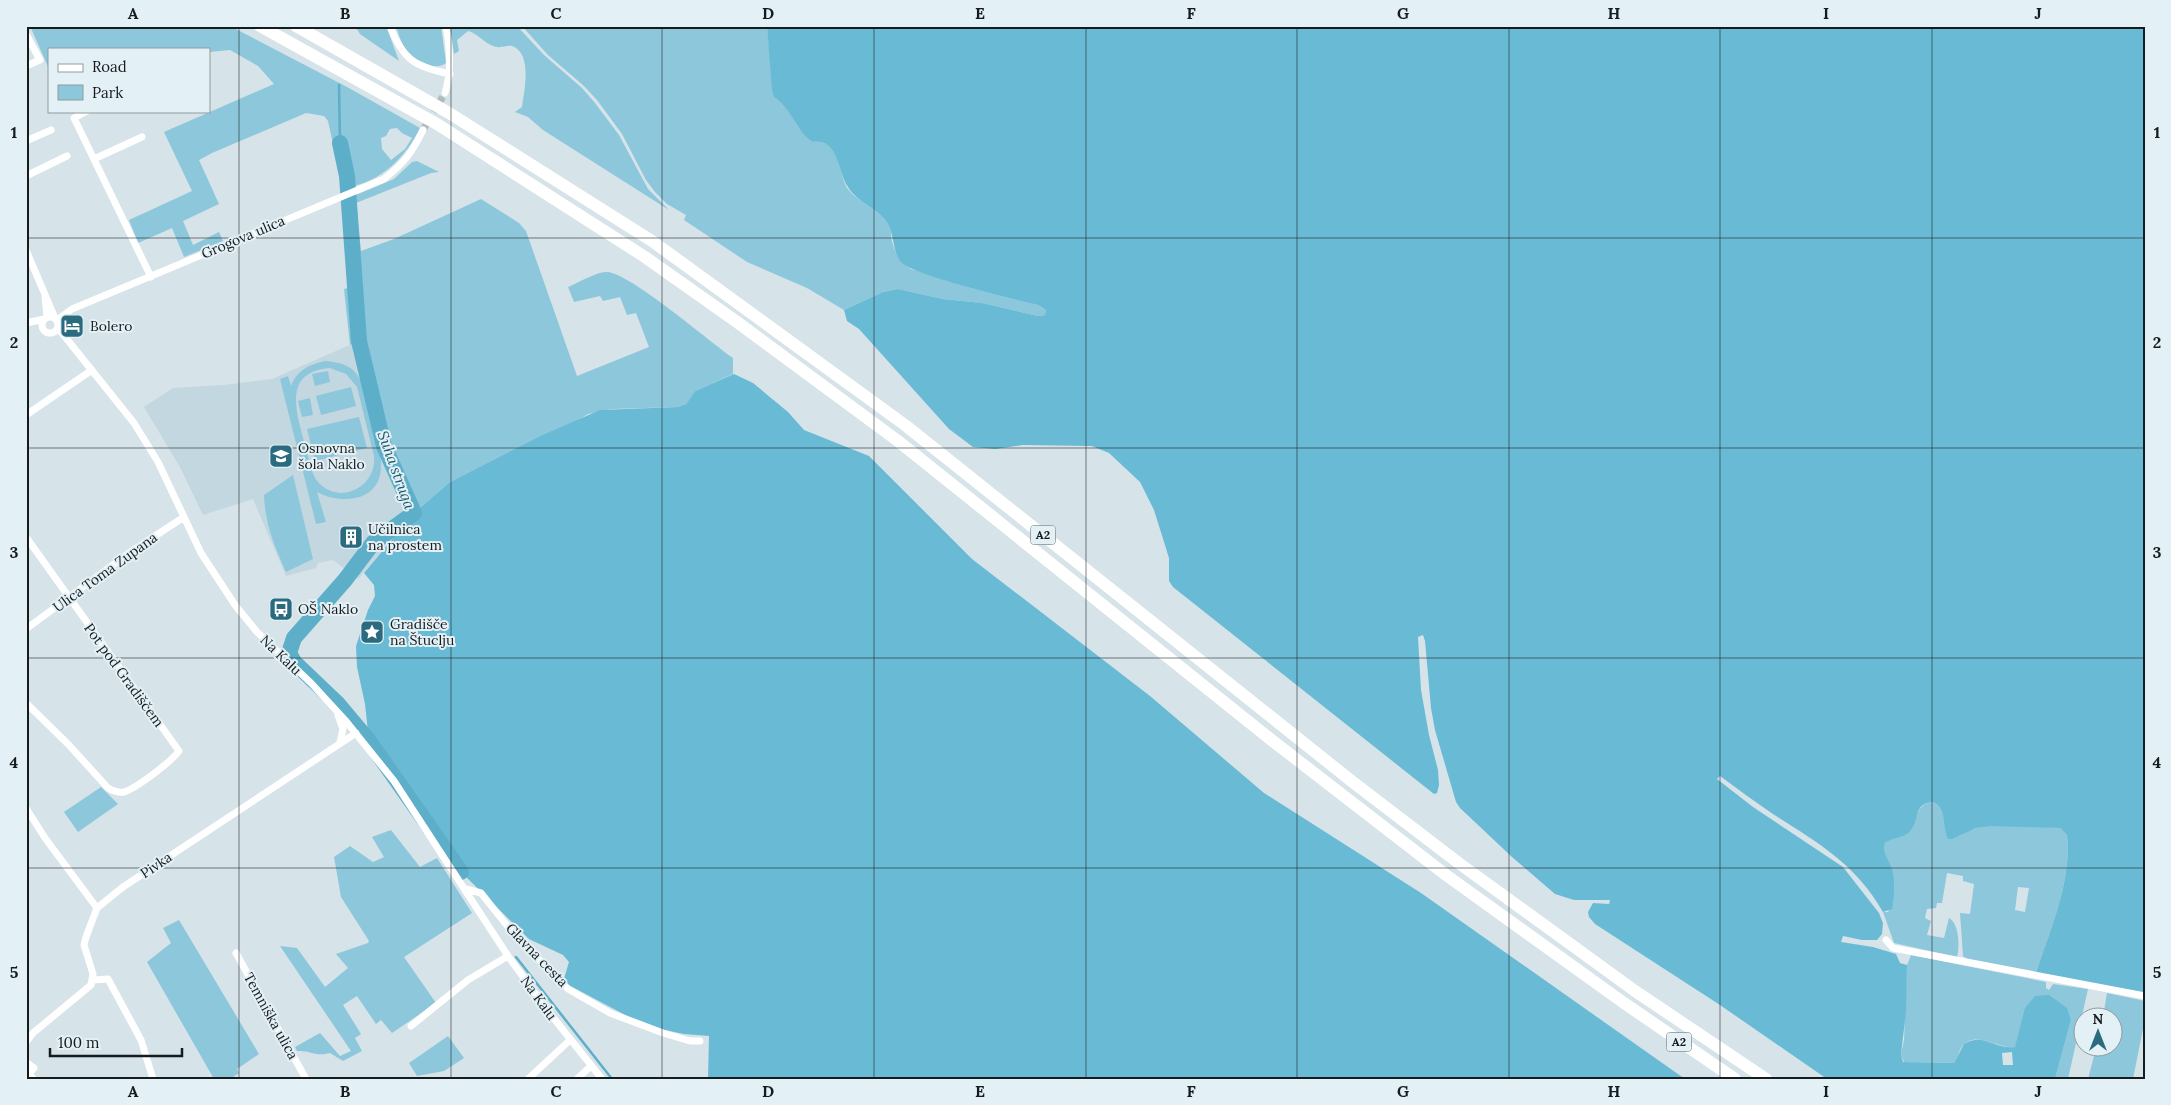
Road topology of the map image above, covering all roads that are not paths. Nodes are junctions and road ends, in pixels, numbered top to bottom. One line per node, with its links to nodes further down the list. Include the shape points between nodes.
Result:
1 (260, 26): 57 (highway, A2, via 437,124 645,257 714,306 898,441 1446,875)
2 (296, 26): 58 (highway, A2, via 449,112 652,241 905,426 1354,783 1475,875 1635,991)
3 (390, 26): 7 (street, via 397,44 408,58 419,66)
4 (446, 26): 7 (street)
5 (26, 34): 6 (street, via 40,60)
6 (26, 66)
7 (450, 74): 8 (street)
8 (445, 93)
9 (86, 112): 15 (street, via 74,118)
10 (51, 130): 13 (street)
11 (424, 130): 18 (street, Grogova ulica, via 402,165 384,179 255,231)
12 (142, 137): 15 (street)
13 (26, 141)
14 (67, 156): 16 (street)
15 (94, 159): 18 (street)
16 (26, 176)
17 (26, 250): 19 (street)
18 (151, 278): 21 (street, Grogova ulica, via 72,309)
19 (45, 297): 20 (street); 21 (street)
20 (45, 318): 21 (street); 22 (street); 24 (street)
21 (56, 319): 23 (street)
22 (26, 323): 24 (street)
23 (58, 328): 25 (street); 26 (street, Na Kalu)
24 (44, 330): 25 (street)
25 (51, 333): 26 (street)
26 (70, 344): 27 (street, Na Kalu)
27 (92, 370): 28 (street); 29 (street, Na Kalu, via 134,423 158,462)
28 (26, 415)
29 (184, 517): 31 (street, Ulica Toma Zupana); 34 (street, Na Kalu, via 201,553 235,605 257,632)
30 (26, 537): 31 (street)
31 (69, 598): 32 (street, Ulica Toma Zupana); 33 (street, Pot pod Gradiščem, via 179,752 148,777 124,792 115,792)
32 (26, 629)
33 (26, 702)
34 (334, 708): 35 (street, Na Kalu); 36 (street, via 343,730)
35 (356, 733): 36 (street, Pivka); 38 (street, Na Kalu, via 394,781)
36 (340, 742): 39 (street, Pivka, via 123,887)
37 (26, 808): 39 (street)
38 (466, 889): 42 (street, Na Kalu); 47 (street, Glavna cesta, via 481,893 513,933 568,989 610,1013 663,1033)
39 (97, 908): 43 (street, via 84,944)
40 (1886, 940): 44 (street, via 1893,948)
41 (236, 953): 53 (street, Temniška ulica)
42 (508, 956): 45 (street, via 468,980); 46 (street, Na Kalu)
43 (93, 980): 48 (street); 52 (street, via 108,980 141,1040)
44 (2145, 996)
45 (411, 1026)
46 (570, 1040): 50 (street, Na Kalu); 54 (street)
47 (700, 1041)
48 (26, 1042)
49 (26, 1062): 51 (street)
50 (591, 1066): 55 (street); 56 (street, Na Kalu)
51 (29, 1075)
52 (153, 1079)
53 (306, 1079)
54 (528, 1079)
55 (577, 1079)
56 (602, 1079)
57 (1734, 1079)
58 (1766, 1079)

